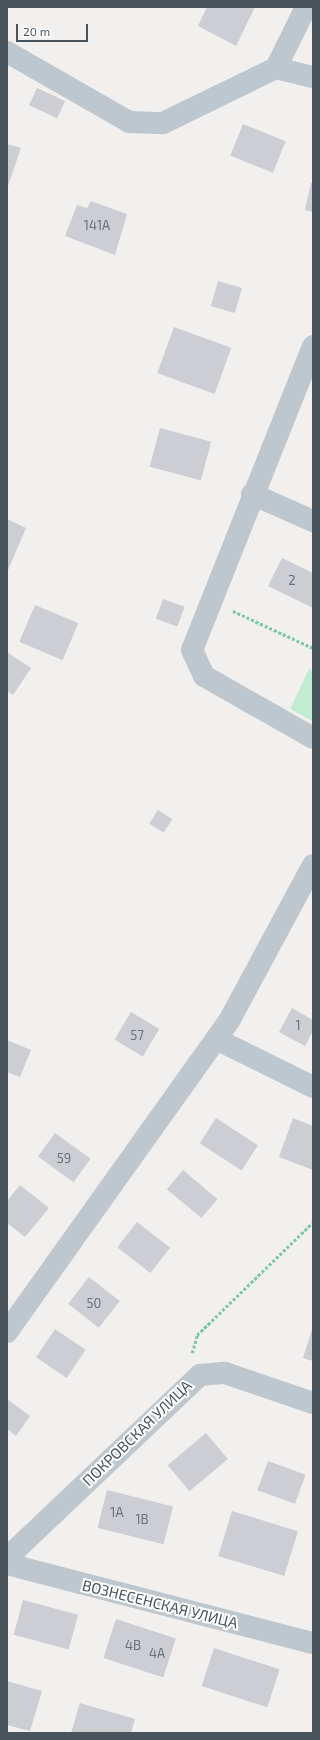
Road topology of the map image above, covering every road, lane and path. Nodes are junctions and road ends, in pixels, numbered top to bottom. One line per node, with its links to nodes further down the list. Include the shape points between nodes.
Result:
1 (306, 7): 3 (street)
2 (7, 52): 3 (street, via 129,122 164,123)
3 (276, 68): 4 (street)
4 (313, 77)
5 (313, 346): 6 (street)
6 (252, 494): 7 (street); 8 (street)
7 (313, 521)
8 (211, 600): 9 (path); 10 (street, via 192,650 204,676)
9 (313, 648)
10 (313, 738)
11 (313, 865): 12 (street)
12 (216, 1039): 13 (street); 15 (street)
13 (313, 1086)
14 (313, 1222): 16 (path, via 197,1335)
15 (7, 1332)
16 (182, 1388): 17 (street, ПОКРОВСКАЯ УЛИЦА, via 200,1375 225,1374); 18 (street, ПОКРОВСКАЯ УЛИЦА)
17 (313, 1402)
18 (7, 1558)
19 (7, 1564): 20 (street, ВОЗНЕСЕНСКАЯ УЛИЦА)
20 (313, 1643)

